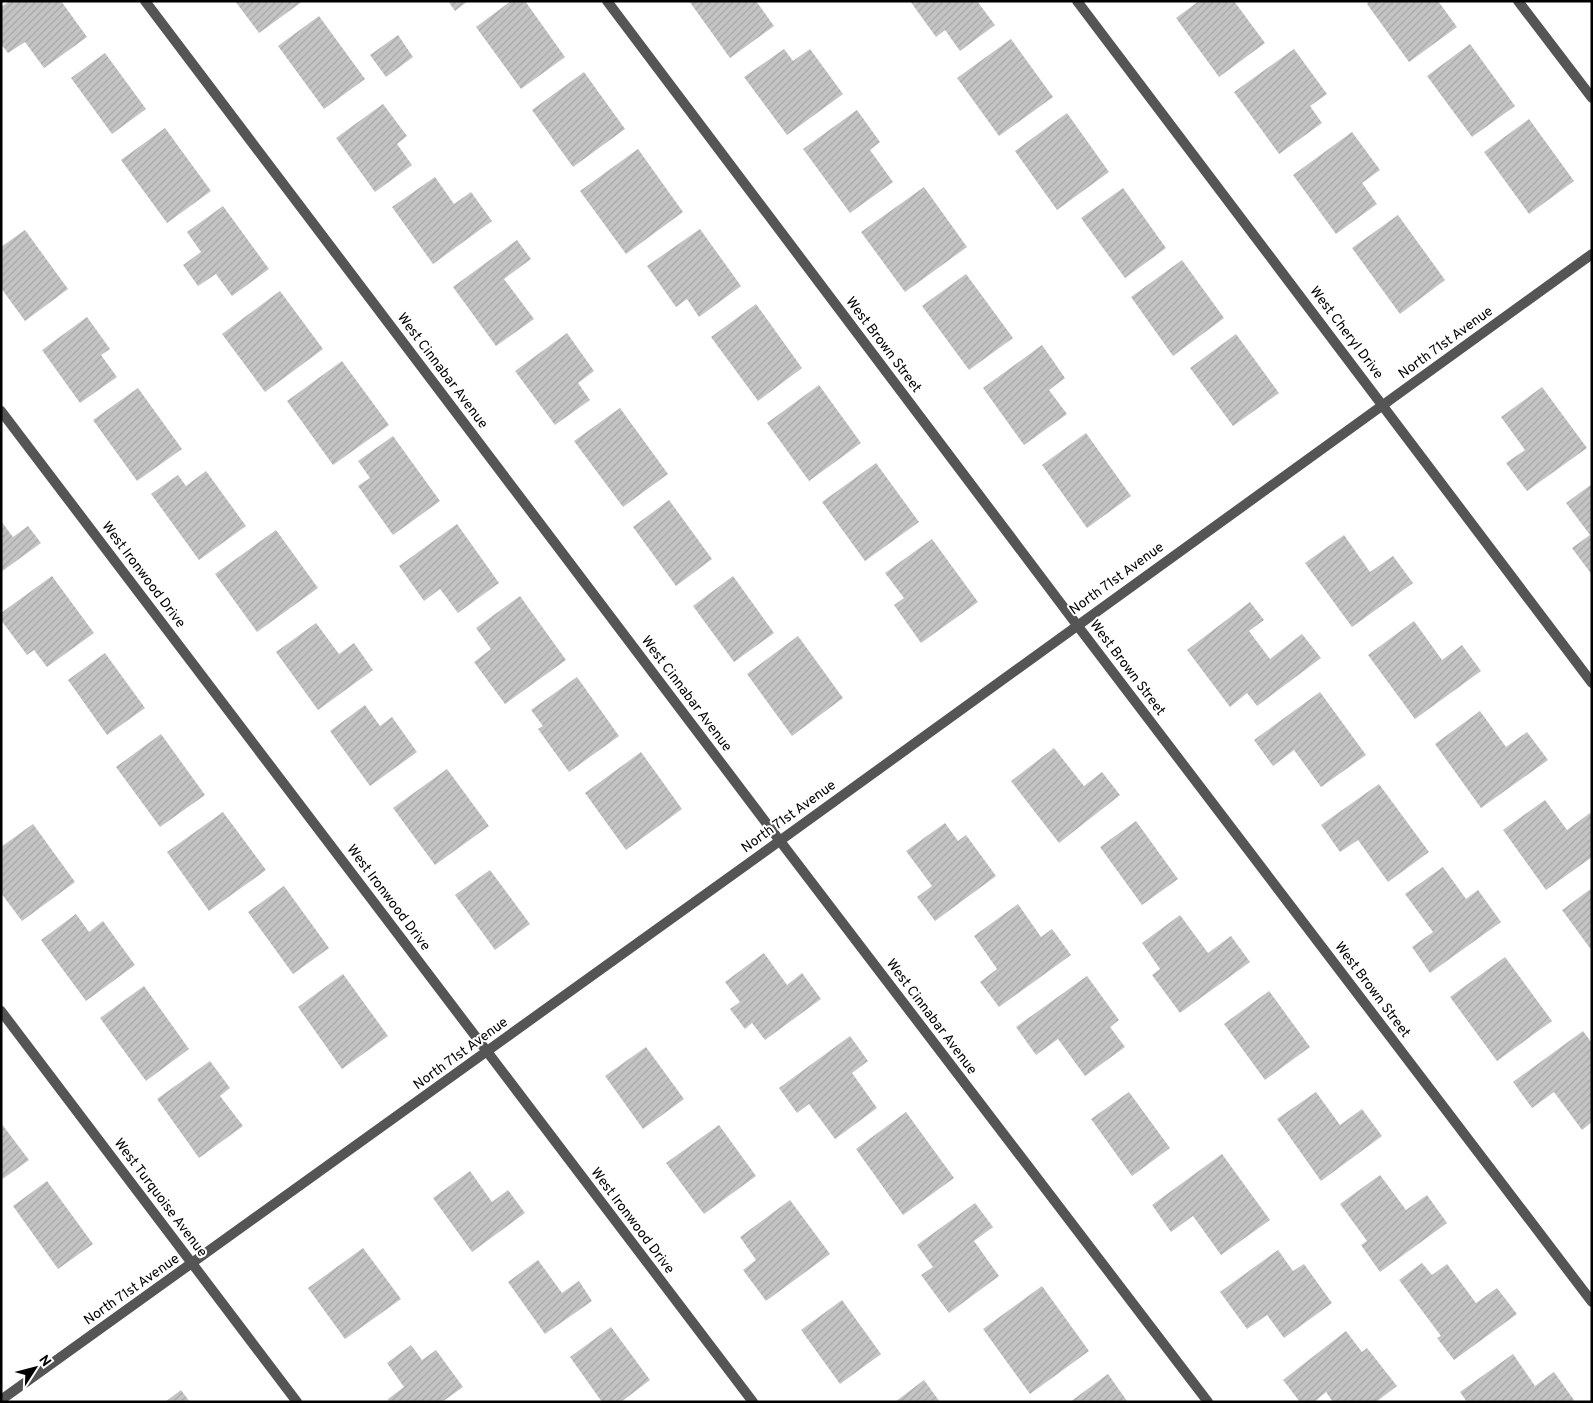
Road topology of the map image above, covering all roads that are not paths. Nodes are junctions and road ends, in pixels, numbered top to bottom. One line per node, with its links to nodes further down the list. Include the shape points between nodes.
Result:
1 (145, 1): 11 (street, West Cinnabar Avenue)
2 (607, 1): 9 (street, West Brown Street)
3 (1077, 1): 7 (street, West Cheryl Drive)
4 (1518, 1): 5 (street)
5 (1592, 98)
6 (1592, 254): 7 (street, North 71st Avenue)
7 (1383, 405): 9 (street, North 71st Avenue); 10 (street, West Cheryl Drive)
8 (1, 411): 13 (street, West Ironwood Drive)
9 (1077, 625): 11 (street, North 71st Avenue); 15 (street, West Brown Street)
10 (1592, 683)
11 (780, 841): 13 (street, North 71st Avenue); 19 (street, West Cinnabar Avenue)
12 (1, 1012): 14 (street, West Turquoise Avenue)
13 (487, 1052): 14 (street, North 71st Avenue); 18 (street, West Ironwood Drive)
14 (193, 1264): 16 (street, North 71st Avenue); 17 (street, West Turquoise Avenue)
15 (1592, 1302)
16 (1, 1400)
17 (297, 1402)
18 (753, 1402)
19 (1208, 1402)

